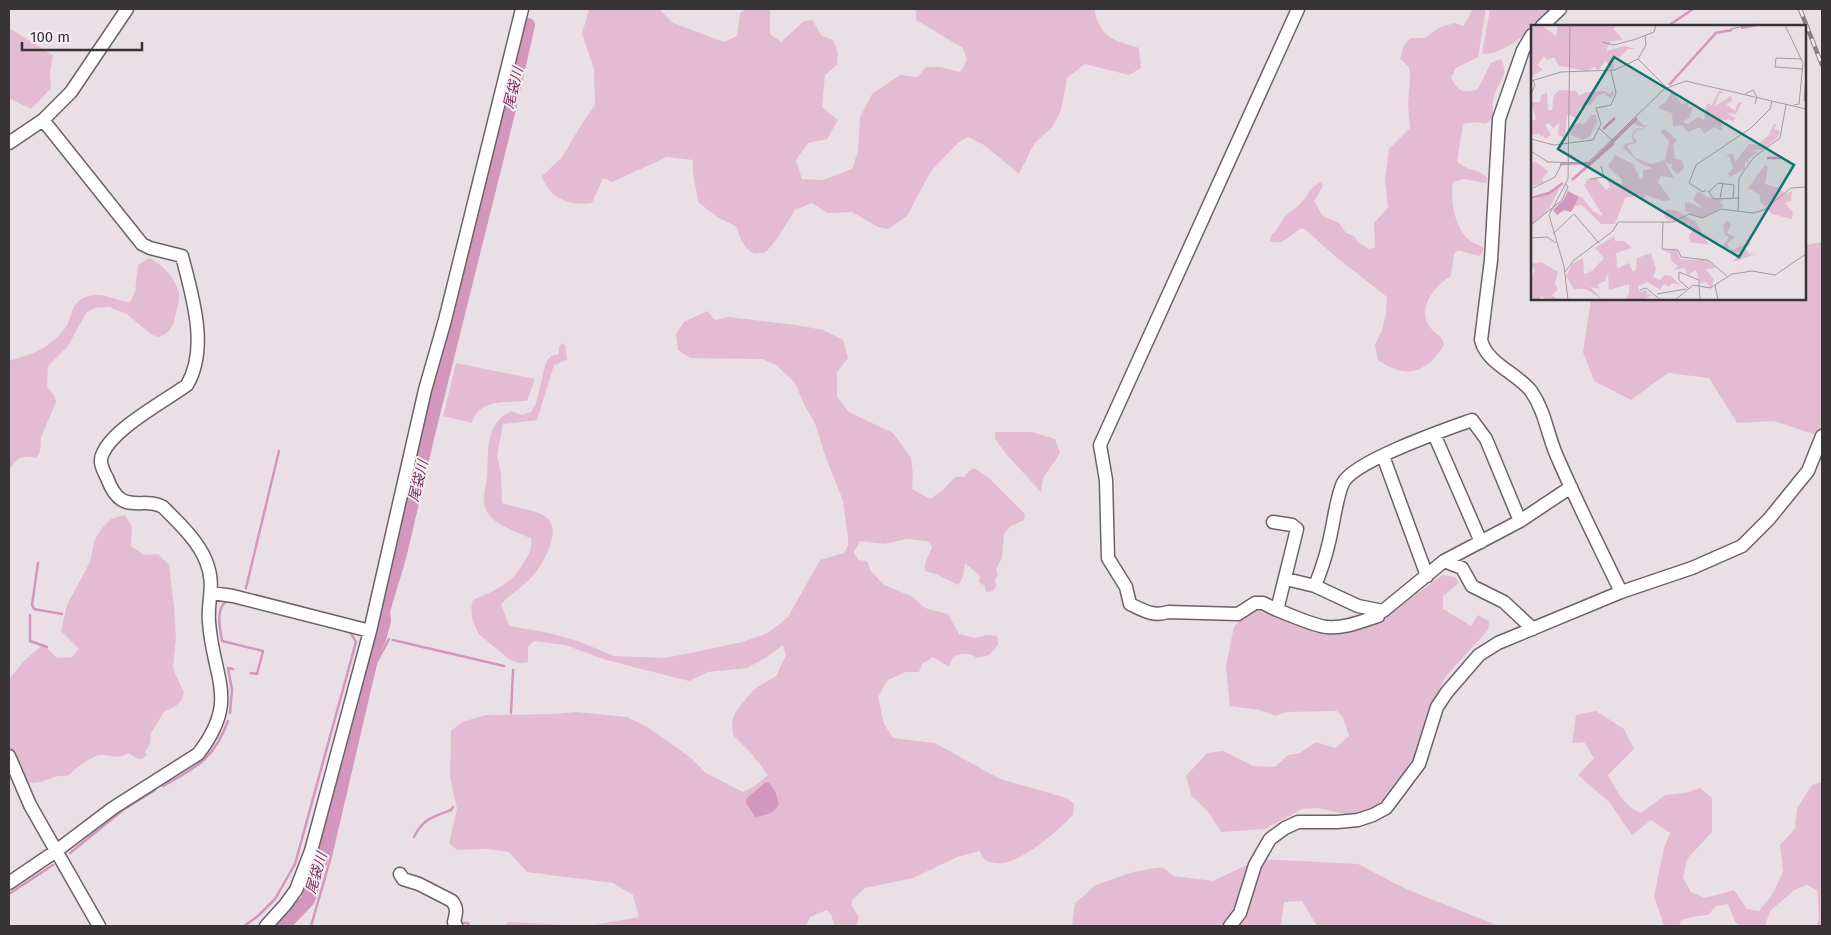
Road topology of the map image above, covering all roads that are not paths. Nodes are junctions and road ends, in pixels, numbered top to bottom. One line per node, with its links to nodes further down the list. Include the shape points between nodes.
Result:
1 (127, 9): 7 (street, via 71,92)
2 (522, 9): 25 (street, via 425,390)
3 (1298, 9): 22 (street, via 1100,444 1106,480 1108,558 1126,587 1130,604 1159,615 1168,612 1238,614 1255,603)
4 (1560, 9): 5 (street)
5 (1543, 25)
6 (1531, 37): 12 (street, via 1523,50 1499,119 1491,260 1481,340 1492,358 1528,388 1538,401)
7 (43, 120): 8 (street); 21 (street, via 142,244 182,256 198,322 194,374 187,385 118,434 102,454 101,464 120,499 129,503 157,504 176,520 204,558)
8 (9, 143)
9 (1434, 434): 11 (street); 13 (street, via 1472,420 1486,439); 15 (street)
10 (1822, 436): 20 (street, via 1808,471 1742,546 1692,568)
11 (1383, 456): 17 (street); 19 (street, via 1348,475 1342,485)
12 (1571, 487): 13 (street); 20 (street)
13 (1520, 521): 15 (street)
14 (1272, 522): 18 (street, via 1298,529)
15 (1481, 542): 16 (street)
16 (1444, 562): 17 (street); 24 (street, via 1462,568 1472,586 1504,602)
17 (1426, 576): 23 (street, via 1383,611)
18 (1286, 579): 19 (street); 22 (street)
19 (1315, 586): 23 (street, via 1358,606)
20 (1621, 592): 24 (street)
21 (212, 593): 25 (street); 27 (street, via 208,622 222,704 206,744 187,762 112,808)
22 (1277, 610): 23 (street, via 1326,627 1378,616)
23 (1378, 610)
24 (1534, 629): 33 (street, via 1498,643 1479,655 1447,692 1437,707 1419,764 1386,808 1358,820 1298,822 1270,839 1255,865 1240,913)
25 (370, 631): 31 (street, via 311,851 296,890)
26 (9, 756): 27 (street, via 30,805)
27 (56, 851): 29 (street); 30 (street)
28 (400, 874): 32 (street, via 403,879 452,901 457,911)
29 (9, 884)
30 (99, 926)
31 (266, 926)
32 (456, 926)
33 (1230, 926)

